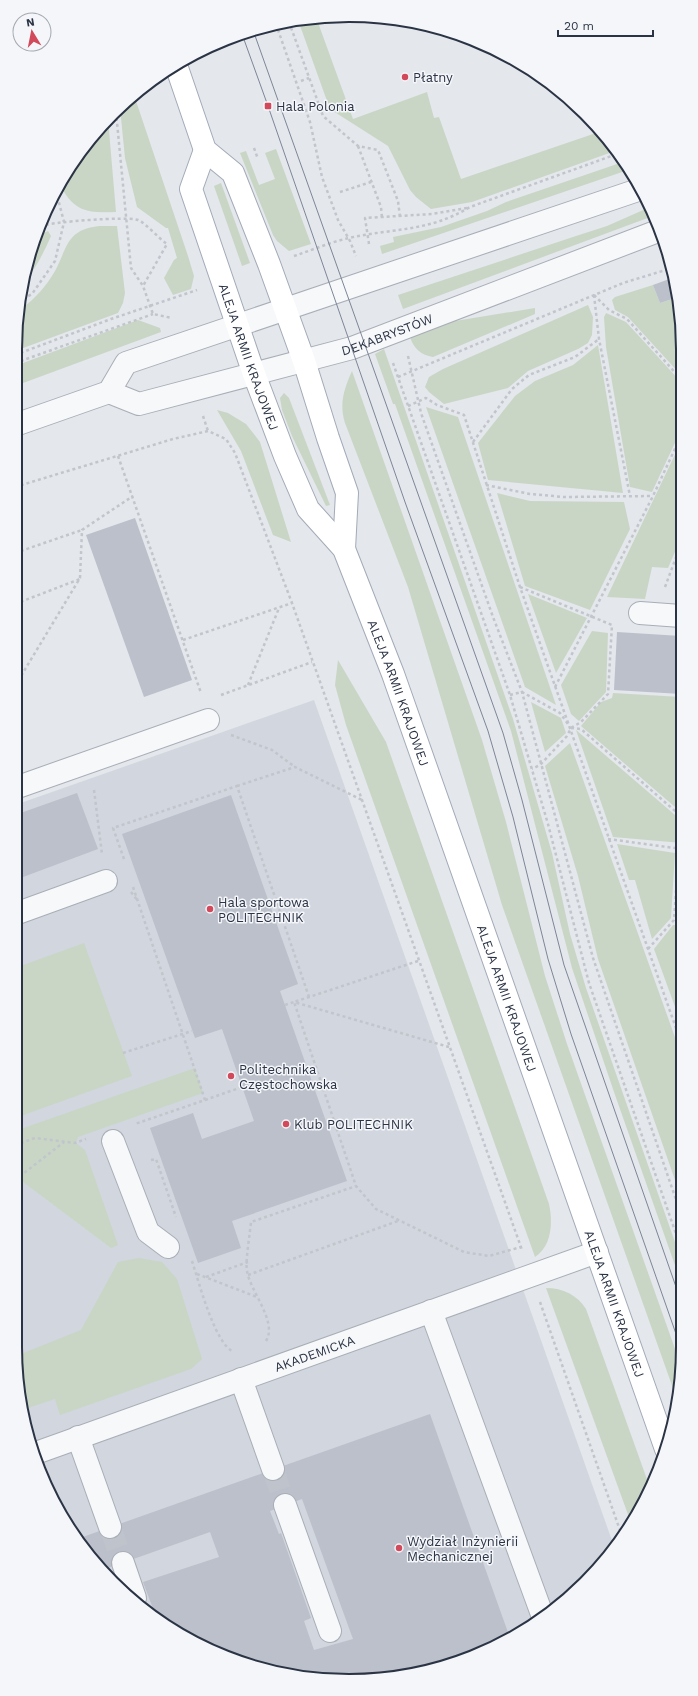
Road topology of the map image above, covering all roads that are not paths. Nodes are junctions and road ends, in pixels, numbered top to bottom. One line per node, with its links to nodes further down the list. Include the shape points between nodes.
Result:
1 (178, 71): 2 (main road)
2 (205, 150): 5 (main road, ALEJA ARMII KRAJOWEJ, via 233,173); 6 (main road, ALEJA ARMII KRAJOWEJ, via 191,189)
3 (635, 191): 5 (street)
4 (655, 233): 7 (street, DEKABRYSTÓW, via 371,341)
5 (286, 309): 6 (street); 7 (main road, ALEJA ARMII KRAJOWEJ)
6 (238, 325): 8 (main road, ALEJA ARMII KRAJOWEJ); 9 (street, via 126,363)
7 (304, 361): 8 (street, DEKABRYSTÓW); 11 (main road, ALEJA ARMII KRAJOWEJ, via 347,493)
8 (254, 374): 9 (street, DEKABRYSTÓW, via 139,404); 11 (main road, ALEJA ARMII KRAJOWEJ, via 308,509)
9 (109, 392): 10 (street)
10 (22, 423)
11 (344, 549): 20 (main road, ALEJA ARMII KRAJOWEJ, via 393,674)
12 (640, 613): 13 (street)
13 (676, 616)
14 (216, 726): 15 (street)
15 (22, 786)
16 (106, 881): 17 (street)
17 (22, 911)
18 (113, 1140): 19 (street, via 148,1232)
19 (168, 1247)
20 (597, 1252): 21 (street, AKADEMICKA); 24 (main road, ALEJA ARMII KRAJOWEJ)
21 (431, 1311): 22 (street, AKADEMICKA); 31 (street)
22 (241, 1379): 23 (street, AKADEMICKA); 26 (street)
23 (78, 1437): 25 (street, AKADEMICKA); 28 (street)
24 (663, 1440)
25 (39, 1452)
26 (273, 1469)
27 (286, 1505): 32 (street)
28 (110, 1527)
29 (123, 1563): 30 (street)
30 (133, 1593)
31 (542, 1611)
32 (330, 1631)

